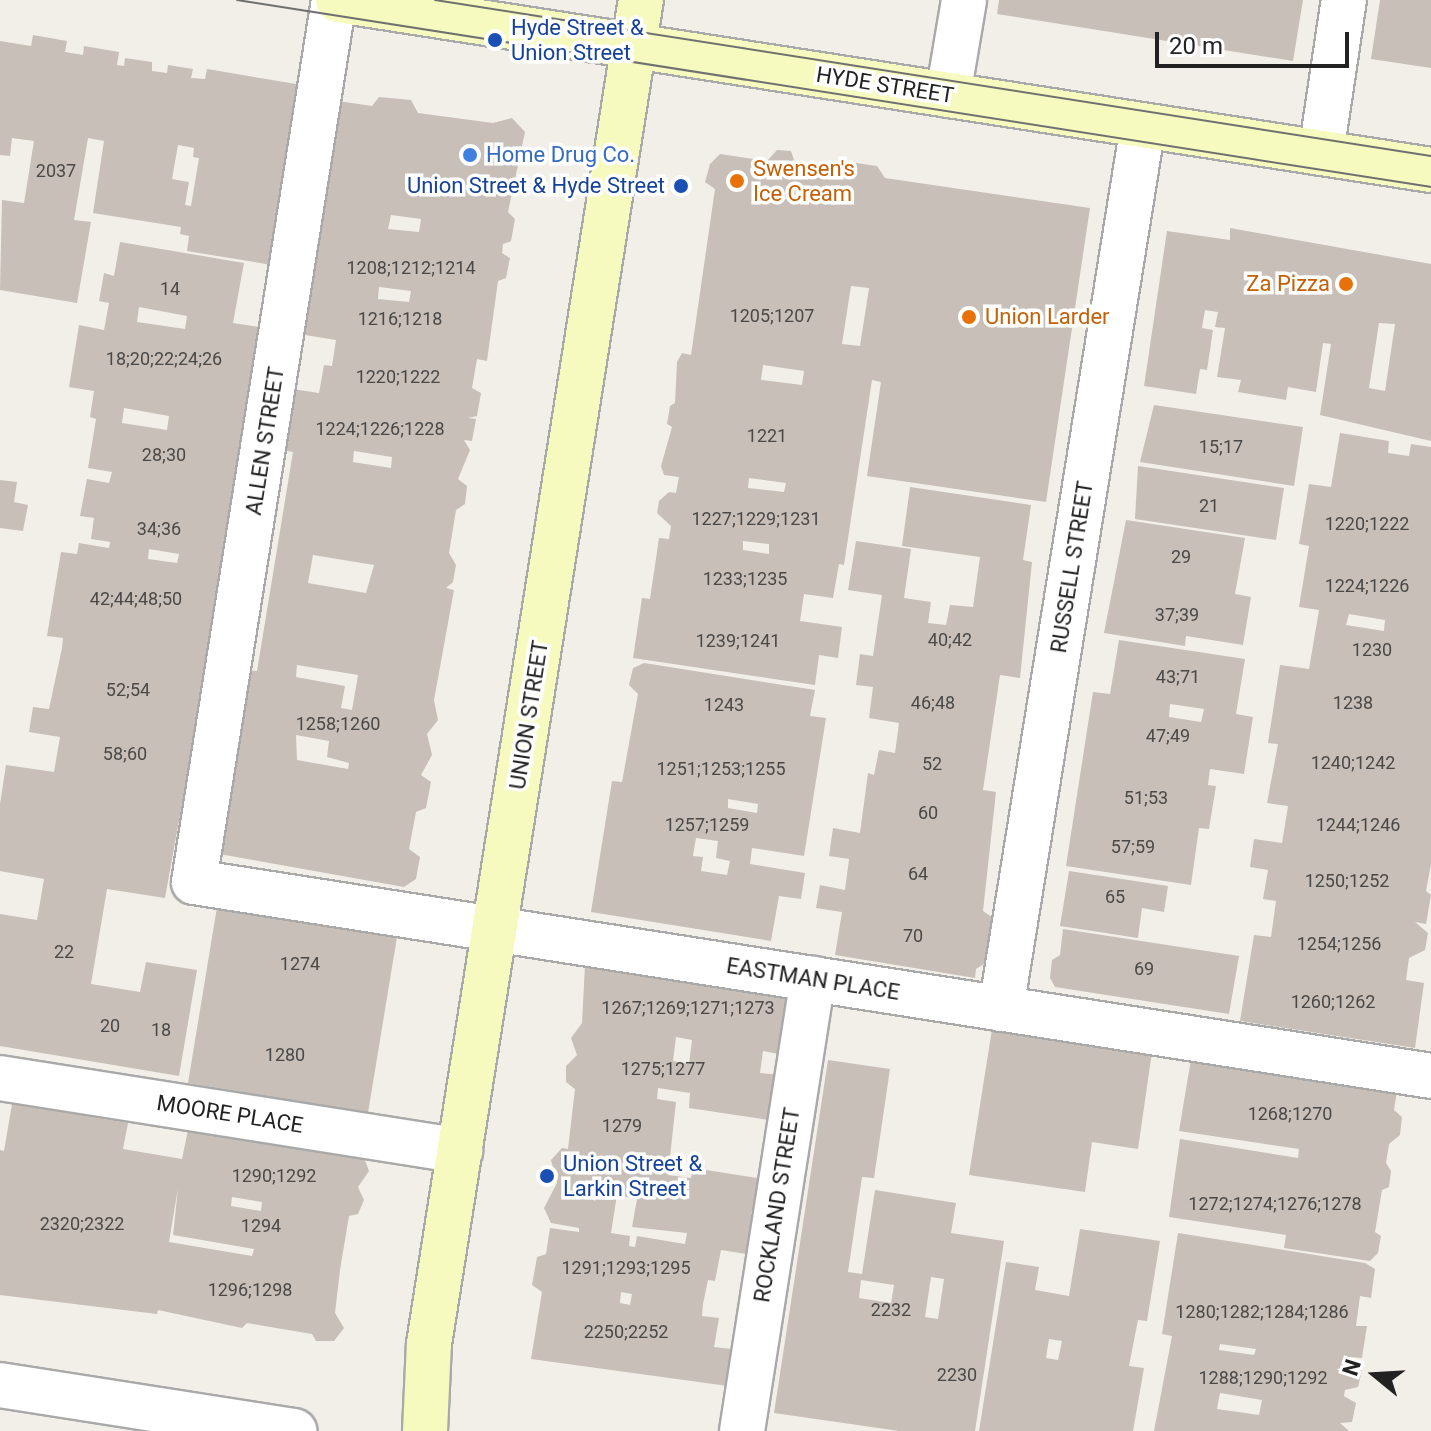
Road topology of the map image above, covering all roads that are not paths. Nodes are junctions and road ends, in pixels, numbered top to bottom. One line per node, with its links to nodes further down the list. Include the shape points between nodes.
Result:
1 (336, 0): 5 (street, HYDE STREET); 10 (street, ALLEN STREET)
2 (641, 0): 5 (street, UNION STREET)
3 (964, 0): 6 (street)
4 (1344, 0): 8 (street)
5 (634, 46): 6 (street, HYDE STREET); 11 (street, UNION STREET)
6 (948, 95): 7 (street, HYDE STREET)
7 (1143, 125): 8 (street, HYDE STREET); 13 (street, RUSSELL STREET)
8 (1321, 153): 9 (street, HYDE STREET)
9 (1431, 170)
10 (194, 882): 11 (street, EASTMAN PLACE)
11 (495, 929): 12 (street, EASTMAN PLACE); 16 (street, UNION STREET)
12 (813, 979): 13 (street, EASTMAN PLACE); 20 (street, ROCKLAND STREET)
13 (1001, 1009): 14 (street, EASTMAN PLACE)
14 (1431, 1076)
15 (0, 1078): 16 (street, MOORE PLACE)
16 (460, 1151): 19 (street, UNION STREET, via 425,1374)
17 (0, 1385): 18 (street)
18 (294, 1431)
19 (425, 1431)
20 (742, 1431)

